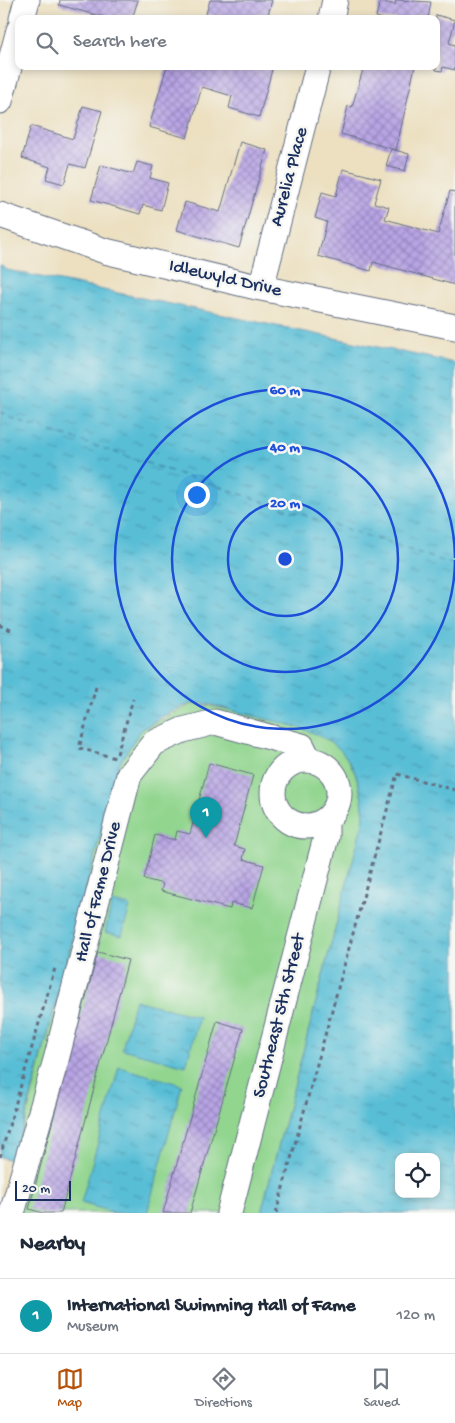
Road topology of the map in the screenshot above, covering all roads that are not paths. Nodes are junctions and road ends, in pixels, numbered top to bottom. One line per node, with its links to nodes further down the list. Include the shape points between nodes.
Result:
1 (27, 0): 3 (street)
2 (336, 0): 4 (street)
3 (23, 15)
4 (332, 15)
5 (15, 45): 7 (street)
6 (317, 70): 9 (street, Aurelia Place)
7 (0, 101)
8 (0, 215): 9 (street, Idlewyld Drive, via 105,251)
9 (261, 288): 10 (street, Idlewyld Drive)
10 (455, 327)
11 (309, 760): 12 (street, Southeast 5th Street, via 324,764 337,780 340,790 334,811); 12 (street, via 293,762 284,768 277,776 273,798 284,818 294,824 316,825); 13 (street, Hall of Fame Drive, via 302,746 215,722 183,730 154,743 129,775 56,1060)
12 (326, 819): 14 (street, Southeast 5th Street, via 326,837)
13 (12, 1213)
14 (229, 1213)

